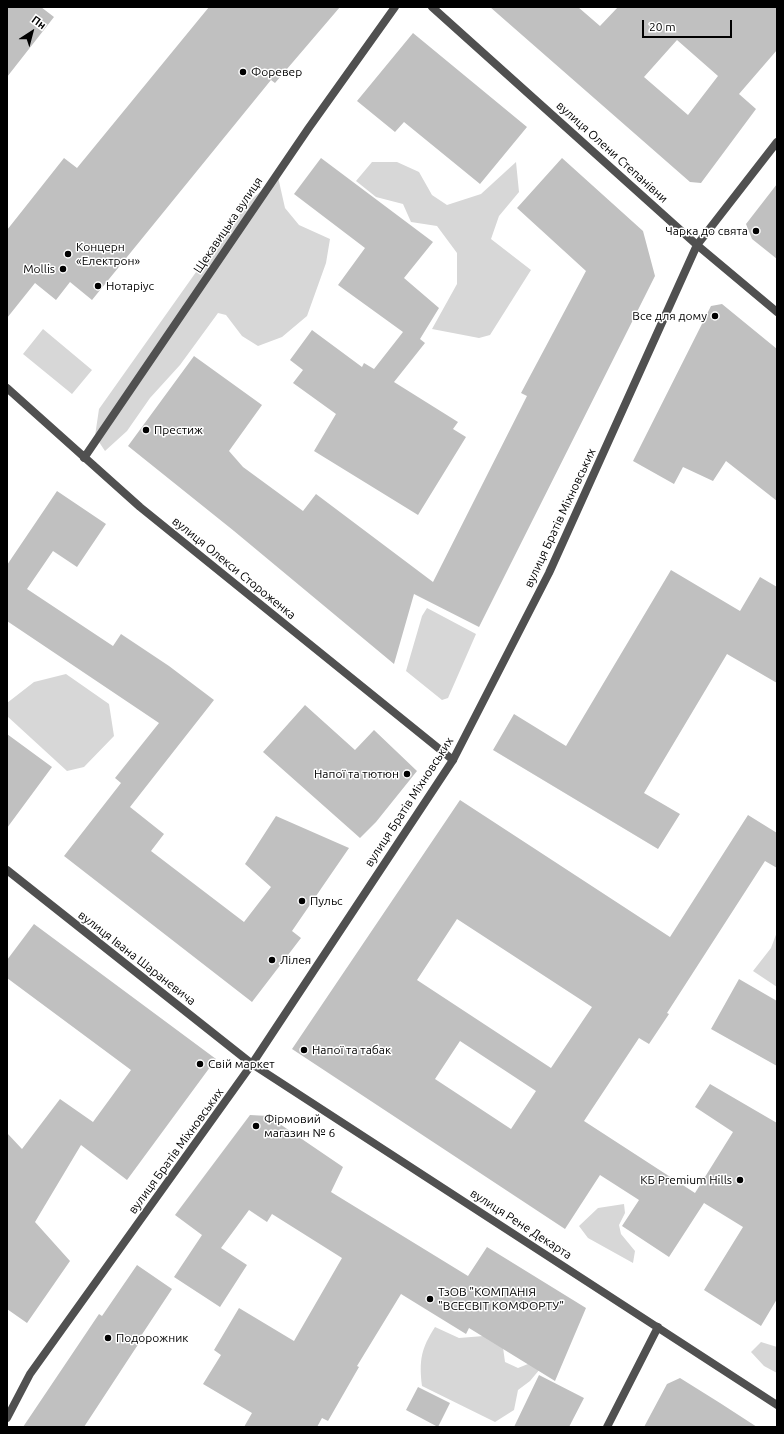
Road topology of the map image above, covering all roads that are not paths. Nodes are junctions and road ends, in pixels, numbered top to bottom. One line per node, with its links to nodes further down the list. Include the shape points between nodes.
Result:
1 (395, 7): 7 (street, Щекавицька вулиця, via 308,129)
2 (432, 7): 4 (street, вулиця Олени Степанівни)
3 (777, 142): 4 (street, вулиця Братів Міхновських)
4 (697, 245): 5 (street, вулиця Олени Степанівни); 8 (street, вулиця Братів Міхновських, via 549,573)
5 (777, 312)
6 (7, 388): 7 (street, вулиця Олекси Стороженка)
7 (84, 458): 8 (street, вулиця Олекси Стороженка, via 212,566)
8 (453, 760): 10 (street, вулиця Братів Міхновських)
9 (7, 870): 10 (street, вулиця Івана Шараневича)
10 (252, 1064): 11 (street, вулиця Рене Декарта); 13 (street, вулиця Братів Міхновських, via 30,1374)
11 (658, 1327): 12 (street, вулиця Рене Декарта); 14 (street)
12 (777, 1405)
13 (7, 1418)
14 (607, 1427)

